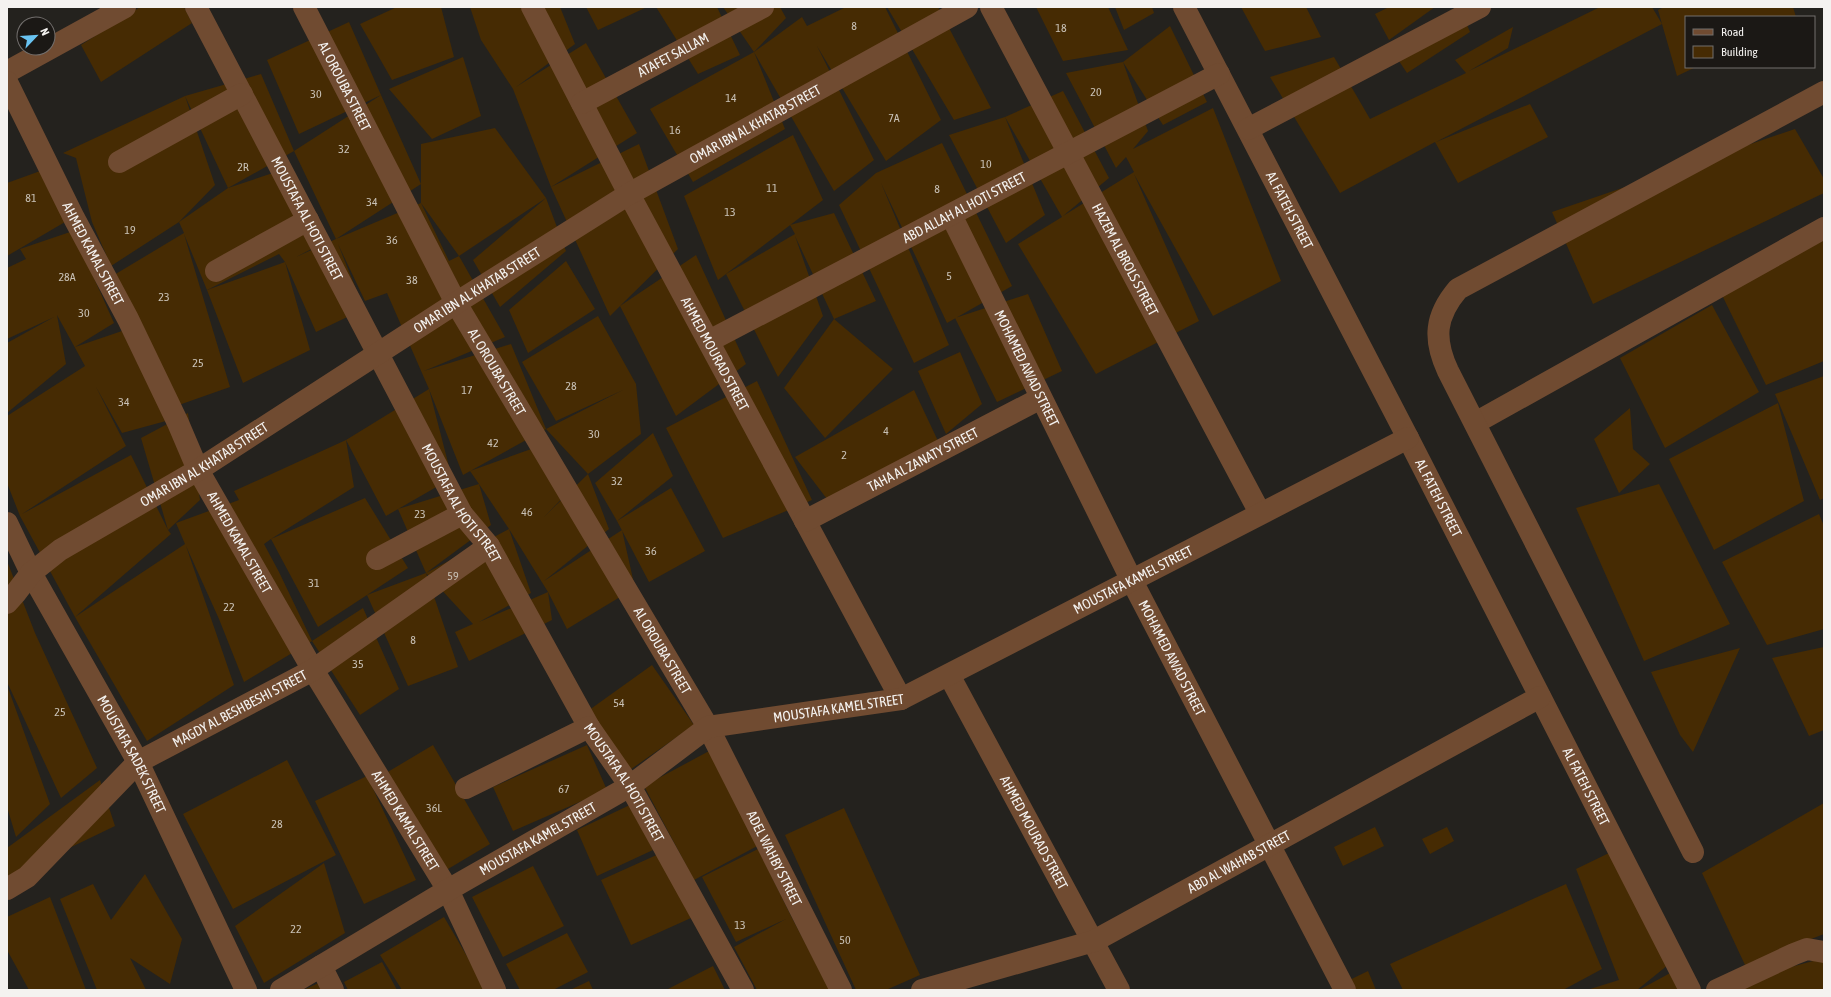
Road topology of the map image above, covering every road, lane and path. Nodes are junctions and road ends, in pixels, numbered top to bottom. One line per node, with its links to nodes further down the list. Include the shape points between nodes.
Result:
1 (125, 7): 10 (street)
2 (196, 7): 14 (street, MOUSTAFA AL HOTI STREET)
3 (304, 7): 24 (street, AL OROUBA STREET)
4 (532, 7): 15 (street, AHMED MOURAD STREET)
5 (763, 7): 15 (street, ATAFET SALLAM)
6 (967, 7): 19 (street, OMAR IBN AL KHATAB STREET)
7 (991, 7): 17 (street, HAZEM AL BROLS STREET)
8 (1184, 7): 11 (street, AL FATEH STREET)
9 (1480, 7): 16 (street)
10 (7, 72)
11 (1219, 74): 16 (street, AL FATEH STREET); 17 (street, ABD ALLAH AL HOTI STREET)
12 (7, 82): 30 (street, AHMED KAMAL STREET, via 74,218 132,326)
13 (1824, 92): 28 (street, via 1458,289 1442,312 1438,325 1438,340 1441,356)
14 (242, 94): 18 (street); 21 (street, MOUSTAFA AL HOTI STREET)
15 (582, 103): 19 (street, AHMED MOURAD STREET)
16 (1248, 129): 29 (street, AL FATEH STREET)
17 (1068, 153): 20 (street, ABD ALLAH AL HOTI STREET); 31 (street, HAZEM AL BROLS STREET)
18 (119, 162)
19 (630, 194): 24 (street, OMAR IBN AL KHATAB STREET); 25 (street, AHMED MOURAD STREET)
20 (951, 215): 25 (street, ABD ALLAH AL HOTI STREET); 27 (street, MOHAMED AWAD STREET)
21 (308, 220): 23 (street); 26 (street, MOUSTAFA AL HOTI STREET)
22 (1824, 228): 28 (street)
23 (216, 271)
24 (456, 303): 26 (street, OMAR IBN AL KHATAB STREET); 45 (street, AL OROUBA STREET)
25 (709, 341): 33 (street, AHMED MOURAD STREET)
26 (377, 354): 30 (street, OMAR IBN AL KHATAB STREET); 32 (street, MOUSTAFA AL HOTI STREET)
27 (1041, 398): 33 (street, TAHA AL ZANATY STREET); 38 (street, MOHAMED AWAD STREET)
28 (1475, 423): 50 (street)
29 (1408, 438): 31 (street, MOUSTAFA KAMEL STREET); 42 (street, AL FATEH STREET)
30 (198, 470): 37 (street, OMAR IBN AL KHATAB STREET, via 60,550); 40 (street, AHMED KAMAL STREET)
31 (1260, 513): 38 (street, MOUSTAFA KAMEL STREET)
32 (462, 514): 35 (street, MOUSTAFA AL HOTI STREET); 36 (street)
33 (805, 520): 43 (street, AHMED MOURAD STREET)
34 (7, 523): 37 (street, MOUSTAFA SADEK STREET)
35 (489, 546): 40 (street, MAGDY AL BESHBESHI STREET); 44 (street, MOUSTAFA AL HOTI STREET)
36 (377, 559)
37 (31, 573): 39 (street, OMAR IBN AL KHATAB STREET); 46 (street, MOUSTAFA SADEK STREET)
38 (1132, 580): 41 (street, MOUSTAFA KAMEL STREET); 49 (street, MOHAMED AWAD STREET)
39 (7, 603)
40 (313, 670): 46 (street, MAGDY AL BESHBESHI STREET); 52 (street, AHMED KAMAL STREET)
41 (949, 675): 43 (street, MOUSTAFA KAMEL STREET); 53 (street, AHMED MOURAD STREET)
42 (1540, 697): 49 (street, ABD AL WAHAB STREET); 65 (street, AL FATEH STREET)
43 (901, 699): 45 (street, MOUSTAFA KAMEL STREET)
44 (589, 727): 47 (street, MOUSTAFA AL HOTI STREET); 48 (street)
45 (708, 727): 47 (street, MOUSTAFA KAMEL STREET); 61 (street, ADEL WAHBY STREET)
46 (138, 762): 51 (street, MAGDY AL BESHBESHI STREET, via 27,877); 56 (street, MOUSTAFA SADEK STREET)
47 (630, 786): 52 (street, MOUSTAFA KAMEL STREET); 60 (street, MOUSTAFA AL HOTI STREET)
48 (466, 788)
49 (1268, 845): 53 (street, ABD AL WAHAB STREET); 64 (street, MOHAMED AWAD STREET)
50 (1693, 852)
51 (7, 889)
52 (448, 890): 55 (street, MOUSTAFA KAMEL STREET); 59 (street, AHMED KAMAL STREET)
53 (1094, 941): 62 (street, ABD AL WAHAB STREET); 63 (street, AHMED MOURAD STREET)
54 (1824, 952): 66 (street, via 1807,949)
55 (321, 966): 57 (street, MOUSTAFA KAMEL STREET); 58 (street)
56 (246, 990)
57 (281, 990)
58 (333, 990)
59 (495, 990)
60 (743, 990)
61 (841, 990)
62 (922, 990)
63 (1119, 990)
64 (1346, 990)
65 (1690, 990)
66 (1717, 990)

